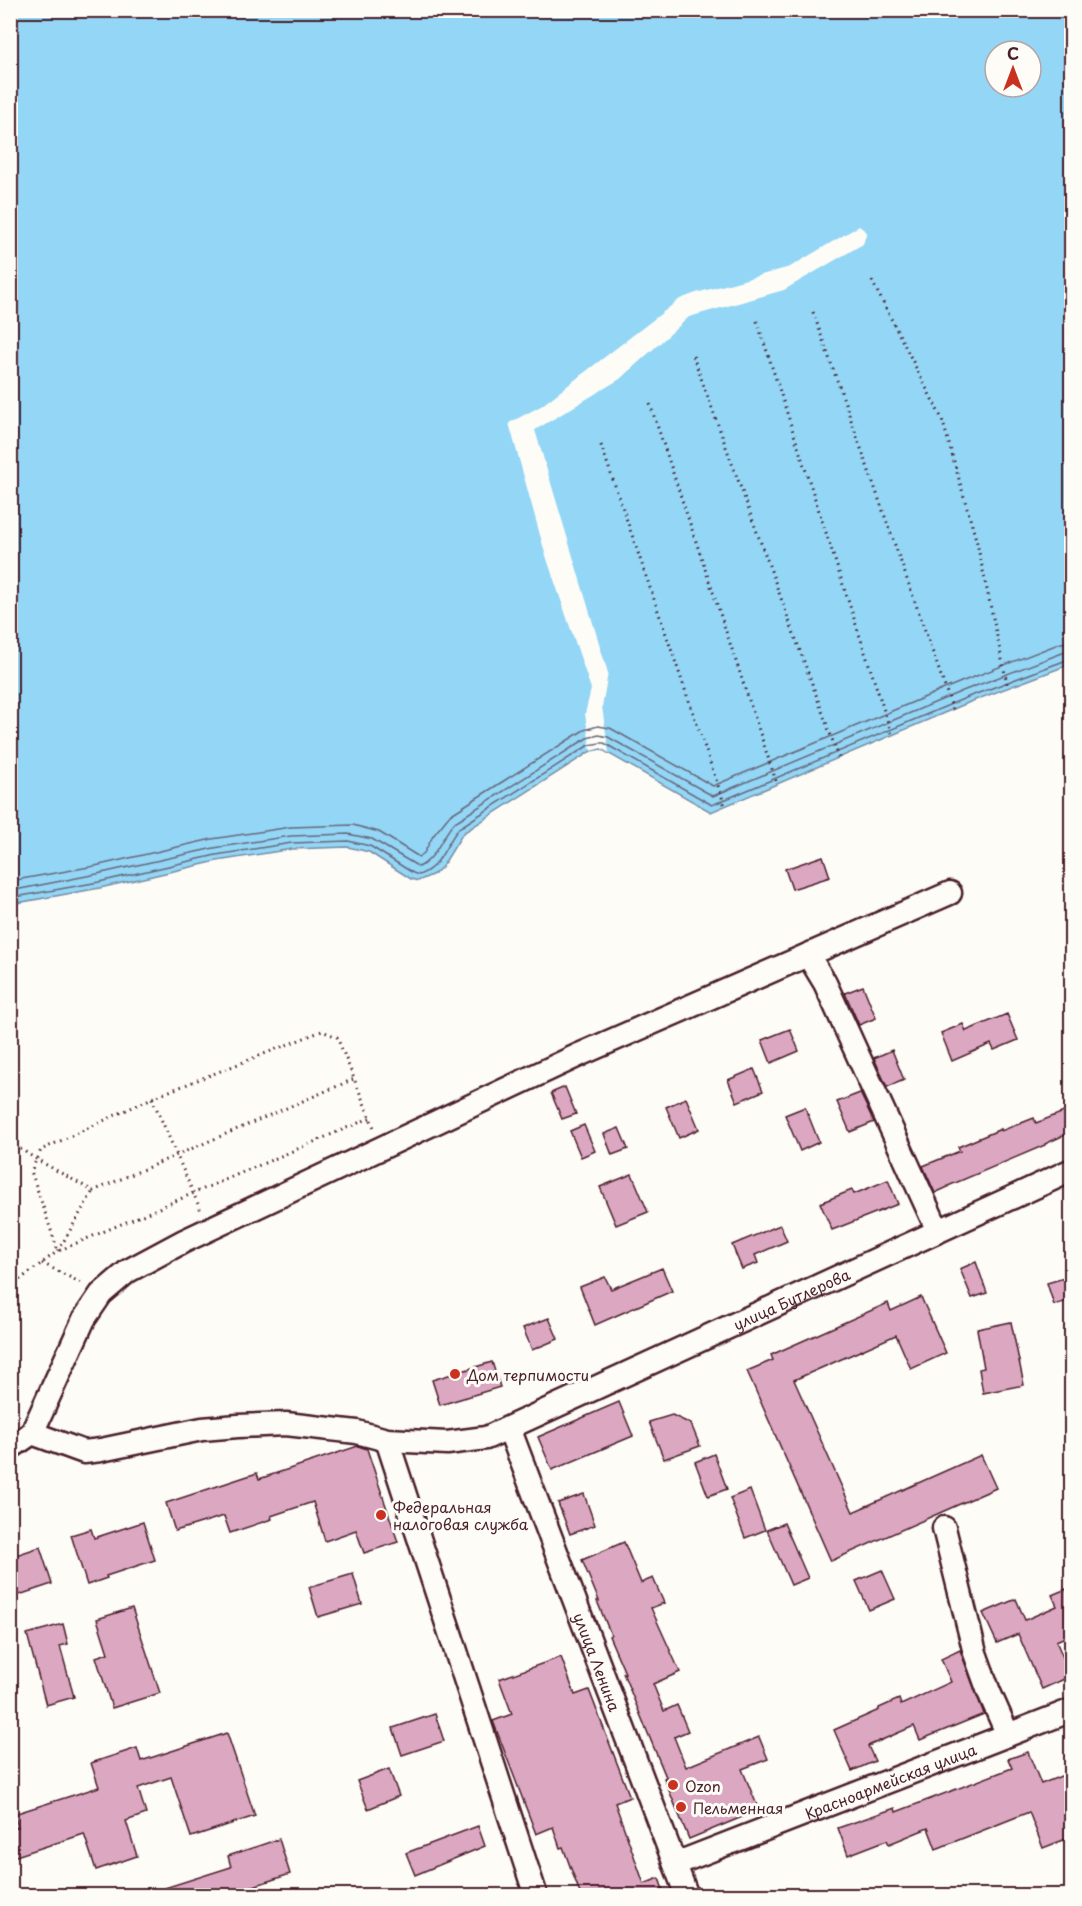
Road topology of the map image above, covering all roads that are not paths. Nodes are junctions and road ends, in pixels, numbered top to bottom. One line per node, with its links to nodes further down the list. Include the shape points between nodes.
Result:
1 (950, 893): 2 (street)
2 (808, 955): 4 (street, via 825,983); 6 (street, via 581,1054 128,1271 101,1294 84,1319)
3 (1071, 1170): 4 (street, улица Бутлерова)
4 (938, 1231): 5 (street, улица Бутлерова)
5 (509, 1428): 7 (street, улица Бутлерова, via 467,1442); 12 (street, улица Ленина)
6 (32, 1433): 7 (street, улица Бутлерова, via 84,1452 202,1429 286,1424 357,1432); 8 (street)
7 (387, 1440): 13 (street)
8 (10, 1448)
9 (944, 1528): 11 (street, via 975,1653)
10 (1071, 1710): 11 (street, Красноармейская улица)
11 (1008, 1735): 12 (street, Красноармейская улица)
12 (675, 1864): 14 (street, улица Ленина)
13 (536, 1896)
14 (687, 1896)

